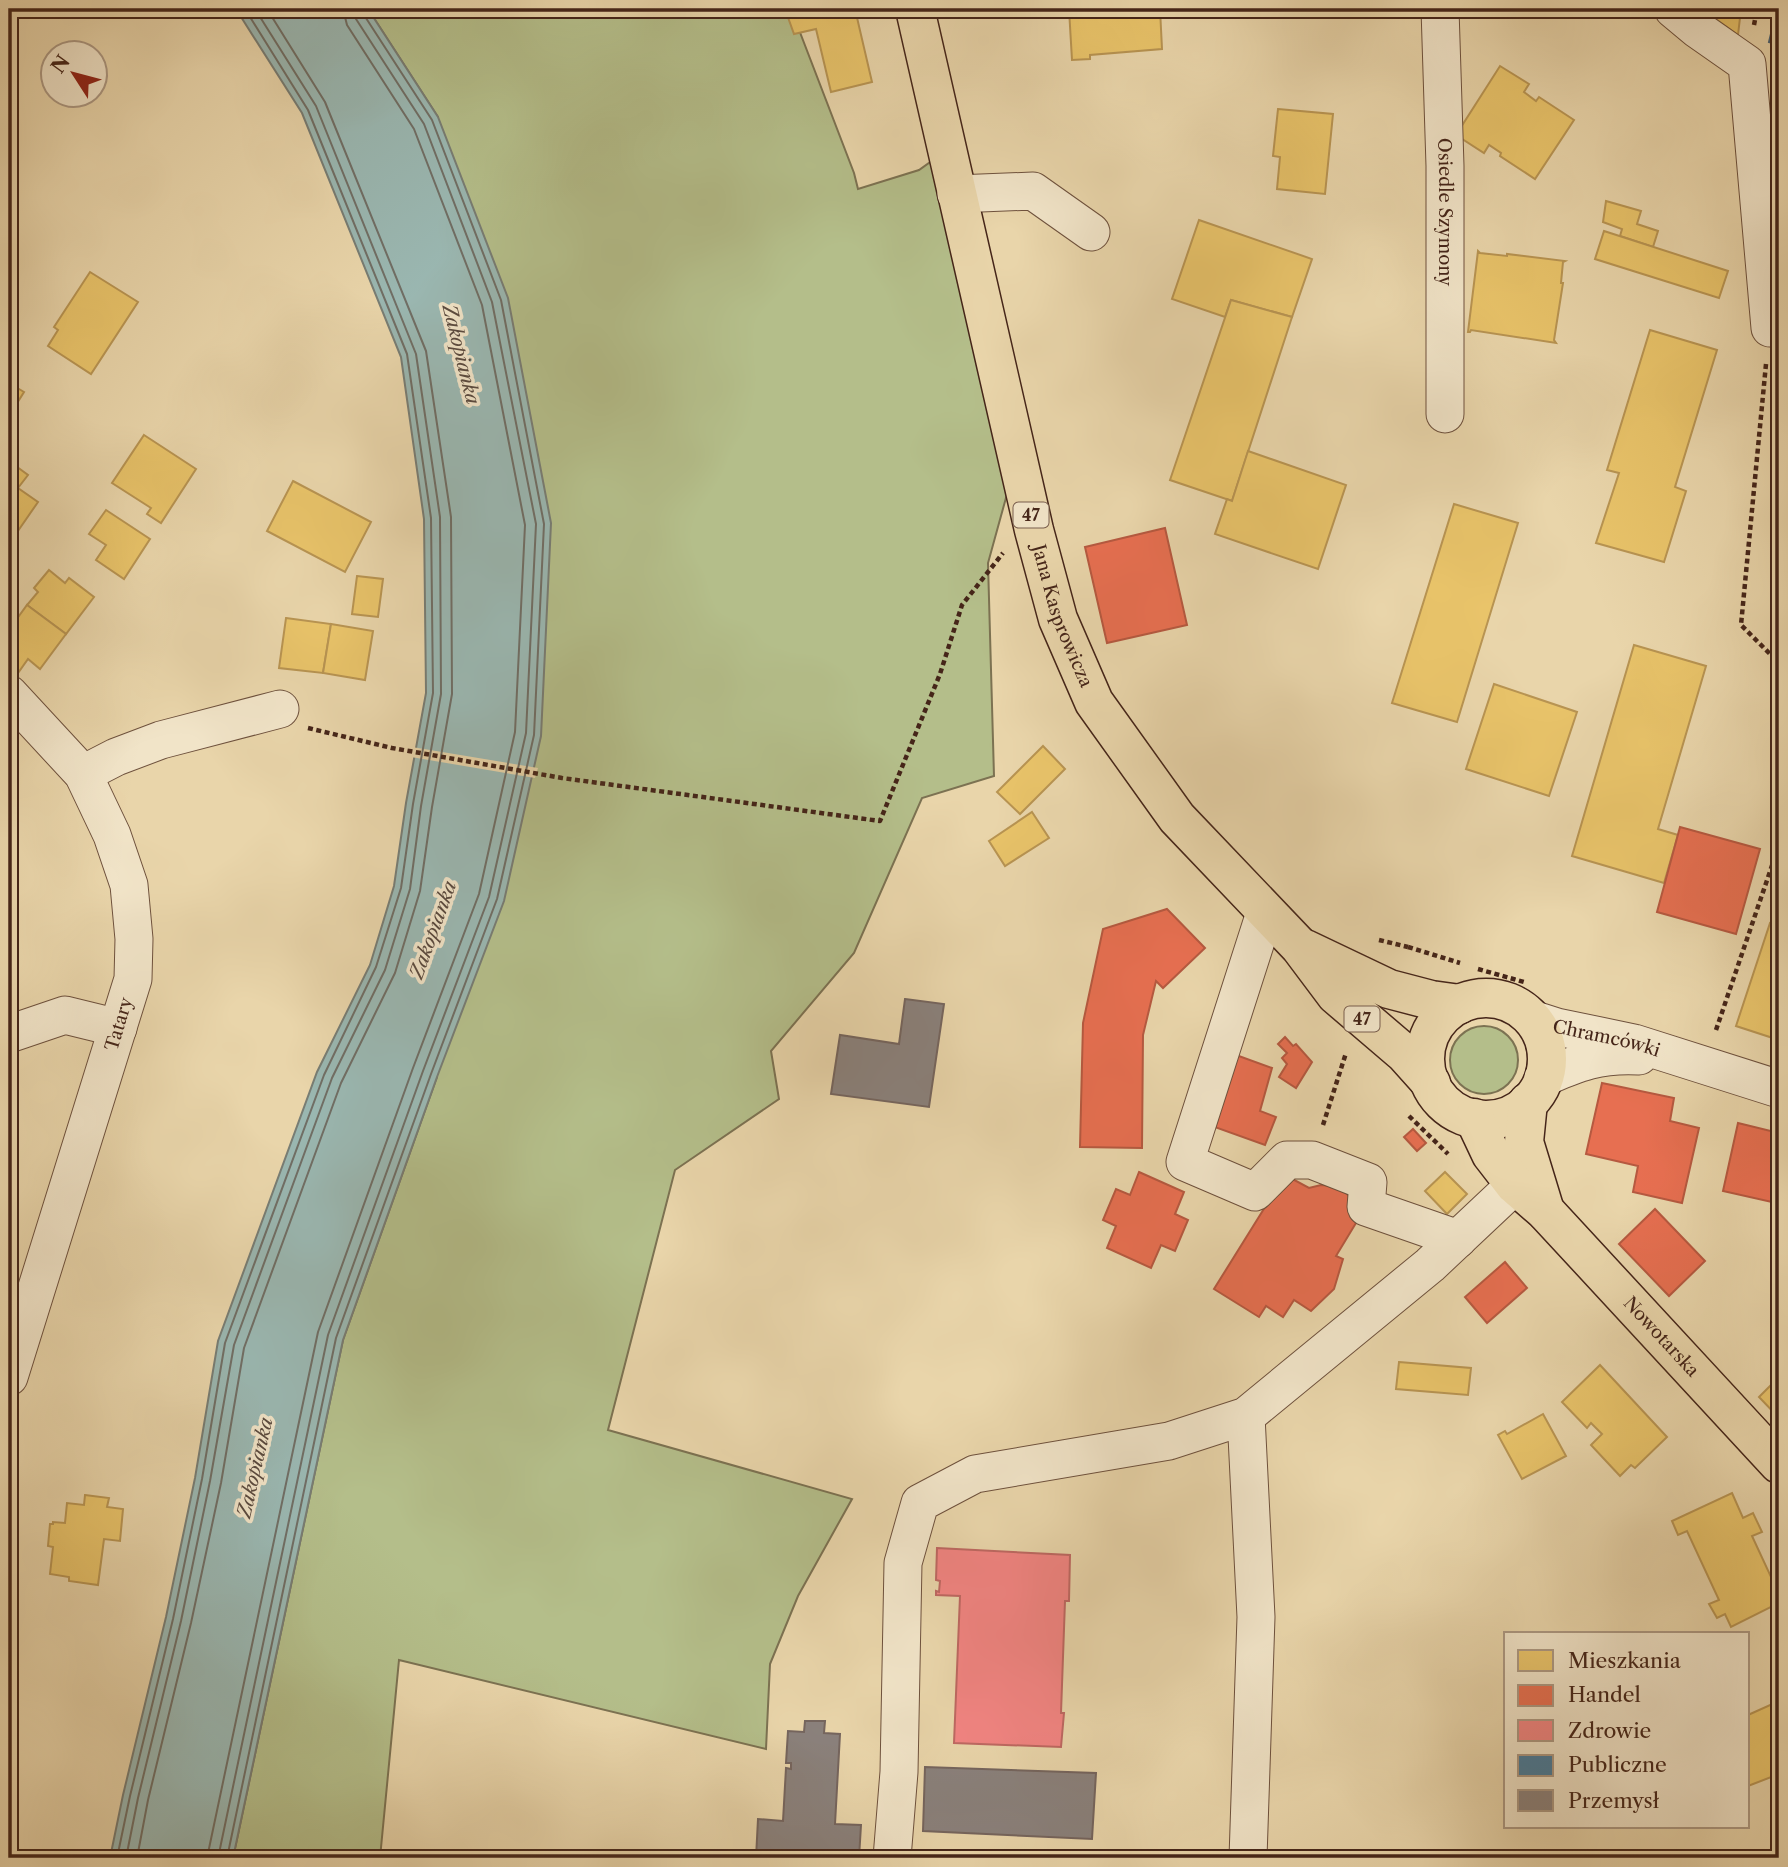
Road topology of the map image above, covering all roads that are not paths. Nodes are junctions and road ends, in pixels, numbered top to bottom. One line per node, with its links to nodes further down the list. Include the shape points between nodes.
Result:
1 (915, 9): 4 (main road, Jana Kasprowicza / 47)
2 (1440, 9): 7 (street, Osiedle Szymony)
3 (1674, 9): 6 (street, via 1747,64)
4 (956, 194): 5 (street, via 1033,191); 11 (main road, Jana Kasprowicza / 47, via 1058,619 1094,702 1177,818)
5 (1091, 232)
6 (1775, 325)
7 (1445, 414)
8 (9, 694): 10 (street, Tatary)
9 (280, 709): 10 (street, via 161,740)
10 (83, 774): 15 (street, Tatary, via 129,885 133,979)
11 (1265, 913): 12 (main road, Jana Kasprowicza / 47); 24 (street, via 1185,1162 1255,1192 1287,1160 1312,1160 1368,1182 1366,1207)
12 (1300, 947): 13 (main road, Jana Kasprowicza / 47, via 1389,989); 18 (main road, Jana Kasprowicza / 47, via 1336,995 1405,1054)
13 (1460, 1004): 14 (main road, 47, via 1491,998 1513,1005); 18 (main road, via 1436,1024 1429,1038 1426,1068)
14 (1532, 1019): 17 (street, Chramcówki); 20 (main road, via 1547,1054)
15 (118, 1028): 16 (street, via 65,1015); 25 (street, Tatary)
16 (9, 1034)
17 (1679, 1058): 19 (street, Chramcówki); 20 (street, Chramcówki, via 1618,1055 1580,1061)
18 (1431, 1083): 21 (main road, 47, via 1448,1106)
19 (1779, 1089)
20 (1536, 1090): 21 (main road, via 1516,1111 1503,1117); 23 (main road, Nowotarska, via 1524,1142)
21 (1474, 1118): 22 (main road, Nowotarska, via 1491,1154)
22 (1515, 1185): 23 (main road, Nowotarska); 24 (street)
23 (1545, 1211): 27 (main road, Nowotarska)
24 (1458, 1239): 26 (street)
25 (9, 1377)
26 (1246, 1416): 28 (street, via 1169,1441 975,1474 920,1503 903,1563 899,1772); 29 (street, via 1256,1618)
27 (1779, 1464)
28 (892, 1858)
29 (1248, 1858)

